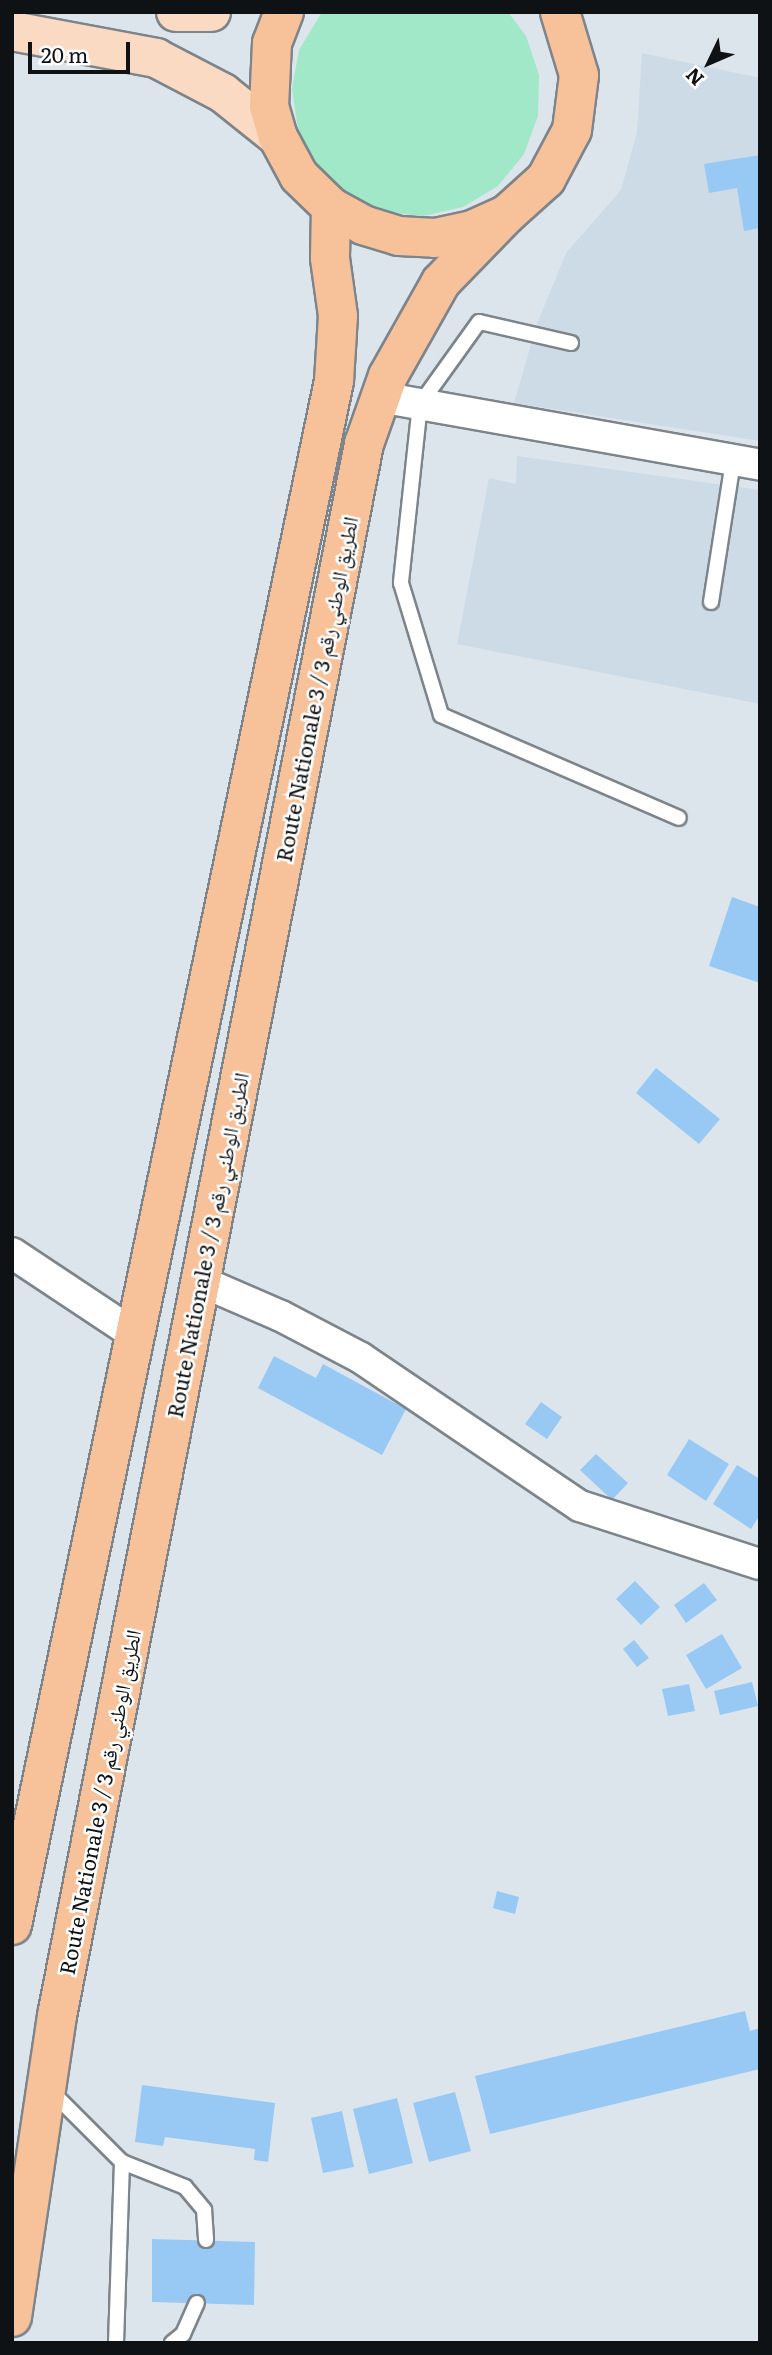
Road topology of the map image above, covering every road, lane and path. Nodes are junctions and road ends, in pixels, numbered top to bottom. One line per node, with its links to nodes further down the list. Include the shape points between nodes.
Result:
1 (176, 12): 2 (main road)
2 (211, 12)
3 (284, 12): 6 (highway, via 267,74)
4 (560, 12): 8 (highway, via 579,75 572,130 546,179)
5 (12, 31): 6 (main road, via 156,58 223,93)
6 (278, 137): 7 (highway, via 299,176)
7 (331, 207): 8 (highway, via 387,233 436,238 472,230); 17 (highway, via 330,258 338,316 334,381)
8 (506, 215): 10 (highway, Route Nationale 3 / الطريق الوطني رقم 3, via 441,282)
9 (571, 343): 11 (lane, via 479,322)
10 (380, 397): 11 (street); 16 (highway, Route Nationale 3 / الطريق الوطني رقم 3, via 364,444)
11 (421, 404): 12 (street); 14 (lane, via 401,583 442,715)
12 (746, 463): 13 (lane)
13 (711, 602)
14 (679, 818)
15 (12, 1253): 17 (street)
16 (200, 1281): 18 (street, via 281,1315 361,1358 580,1506); 20 (highway, Route Nationale 3 / الطريق الوطني رقم 3)
17 (134, 1334): 19 (highway)
18 (760, 1564)
19 (12, 1924)
20 (46, 2087): 21 (lane); 24 (highway, Route Nationale 3 / الطريق الوطني رقم 3)
21 (122, 2162): 22 (lane, via 185,2187 204,2210); 25 (lane)
22 (206, 2240)
23 (197, 2303): 26 (lane, via 183,2333)
24 (12, 2317)
25 (116, 2343)
26 (172, 2343)

